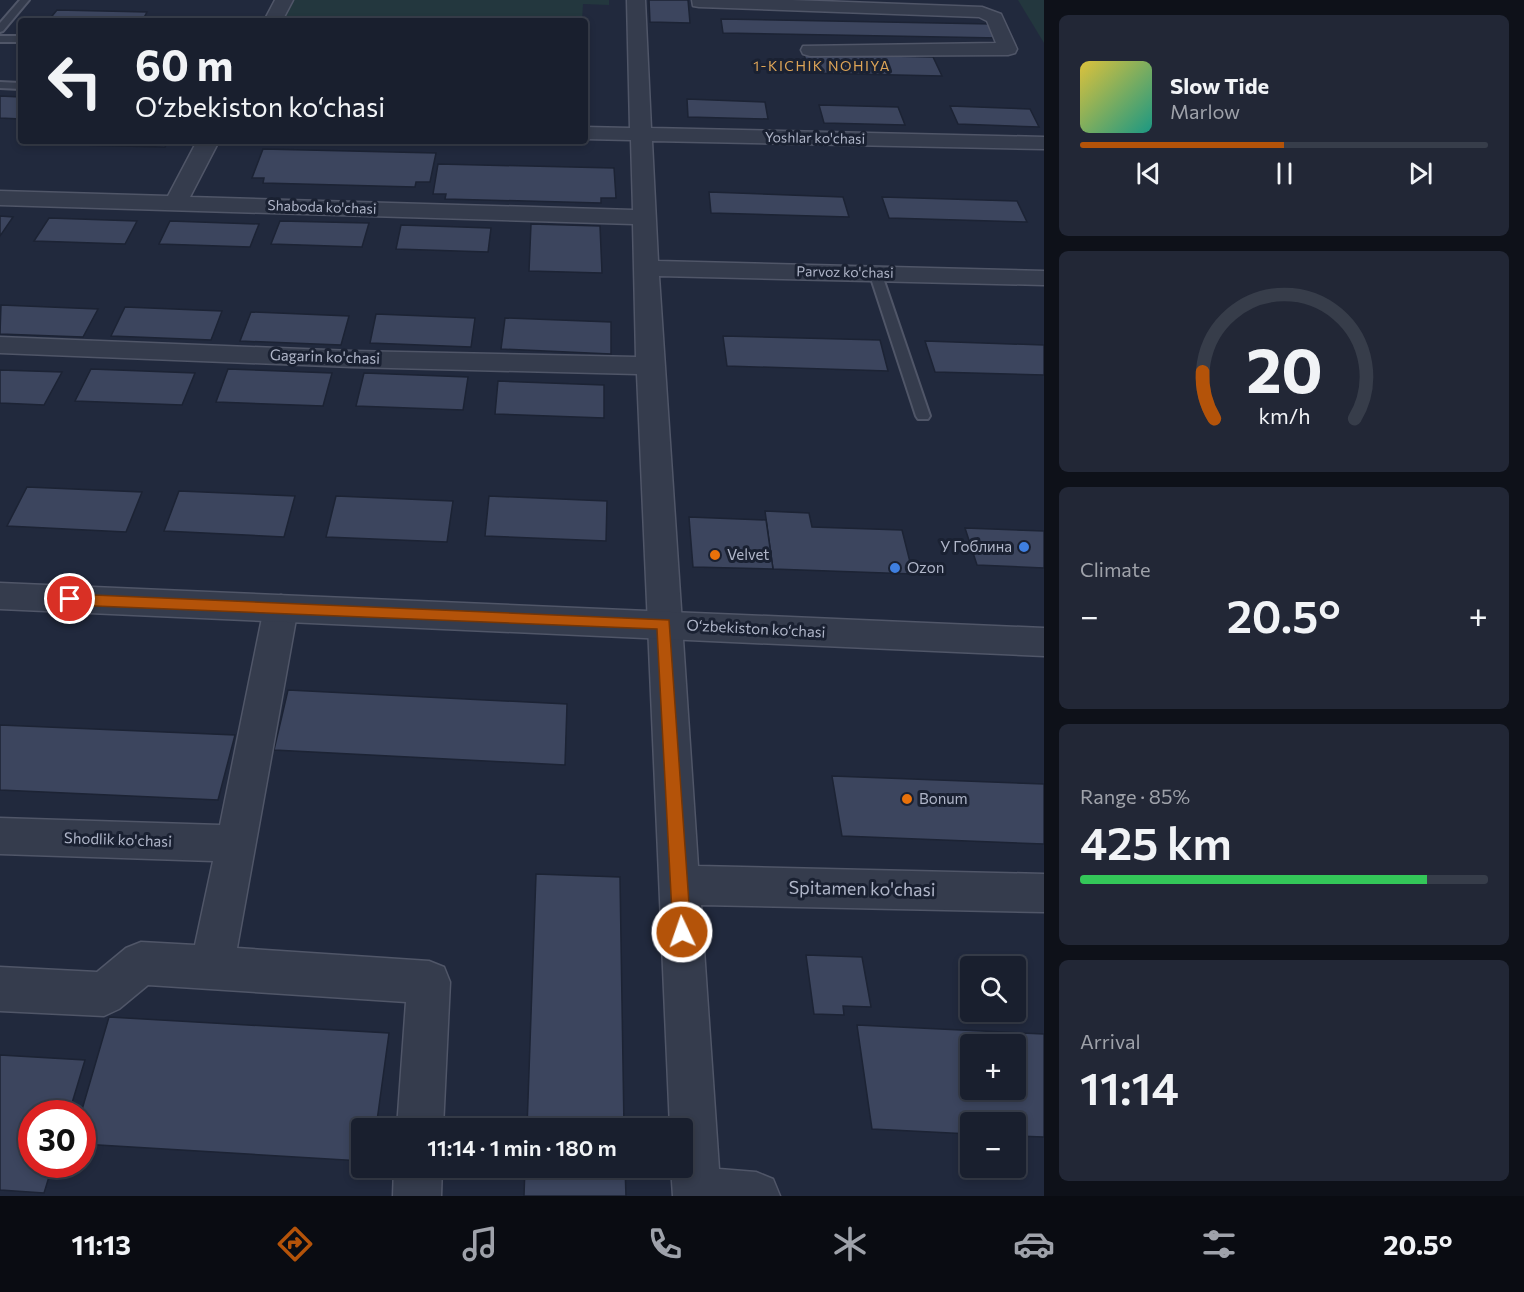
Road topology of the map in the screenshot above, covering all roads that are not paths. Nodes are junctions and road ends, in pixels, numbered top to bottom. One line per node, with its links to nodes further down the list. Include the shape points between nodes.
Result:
1 (25, 0): 7 (lane)
2 (284, 0): 6 (street)
3 (636, 0): 14 (street)
4 (699, 2): 5 (street)
5 (861, 3): 10 (street, via 992,14 1008,49)
6 (275, 18)
7 (0, 29)
8 (0, 39): 9 (lane)
9 (18, 39)
10 (810, 50)
11 (0, 85): 12 (lane)
12 (18, 86)
13 (588, 134): 14 (street, Yoshlar ko'chasi)
14 (640, 135): 15 (street, Yoshlar ko'chasi); 19 (street)
15 (1044, 143)
16 (206, 144): 18 (street)
17 (0, 198): 18 (street, Shaboda ko'chasi)
18 (176, 202): 19 (street, Shaboda ko'chasi)
19 (644, 217): 20 (street)
20 (647, 268): 21 (street, Parvoz ko'chasi); 24 (street)
21 (875, 272): 22 (street, Parvoz ko'chasi); 25 (lane)
22 (1044, 278)
23 (0, 345): 24 (street, Gagarin ko'chasi)
24 (650, 366): 28 (street)
25 (923, 416)
26 (0, 596): 27 (street, O‘zbekiston ko‘chasi)
27 (281, 608): 28 (street, O‘zbekiston ko‘chasi); 31 (street)
28 (664, 624): 29 (street, O‘zbekiston ko‘chasi); 32 (street)
29 (1044, 642)
30 (0, 836): 31 (street, Shodlik ko'chasi)
31 (236, 844): 34 (street)
32 (679, 885): 33 (street, Spitamen ko'chasi); 38 (street)
33 (1044, 893)
34 (212, 968): 35 (street, via 141,963 104,994); 36 (street, via 429,982)
35 (0, 989)
36 (421, 1118)
37 (418, 1178): 39 (street)
38 (697, 1194): 40 (street)
39 (417, 1196)
40 (756, 1196)

